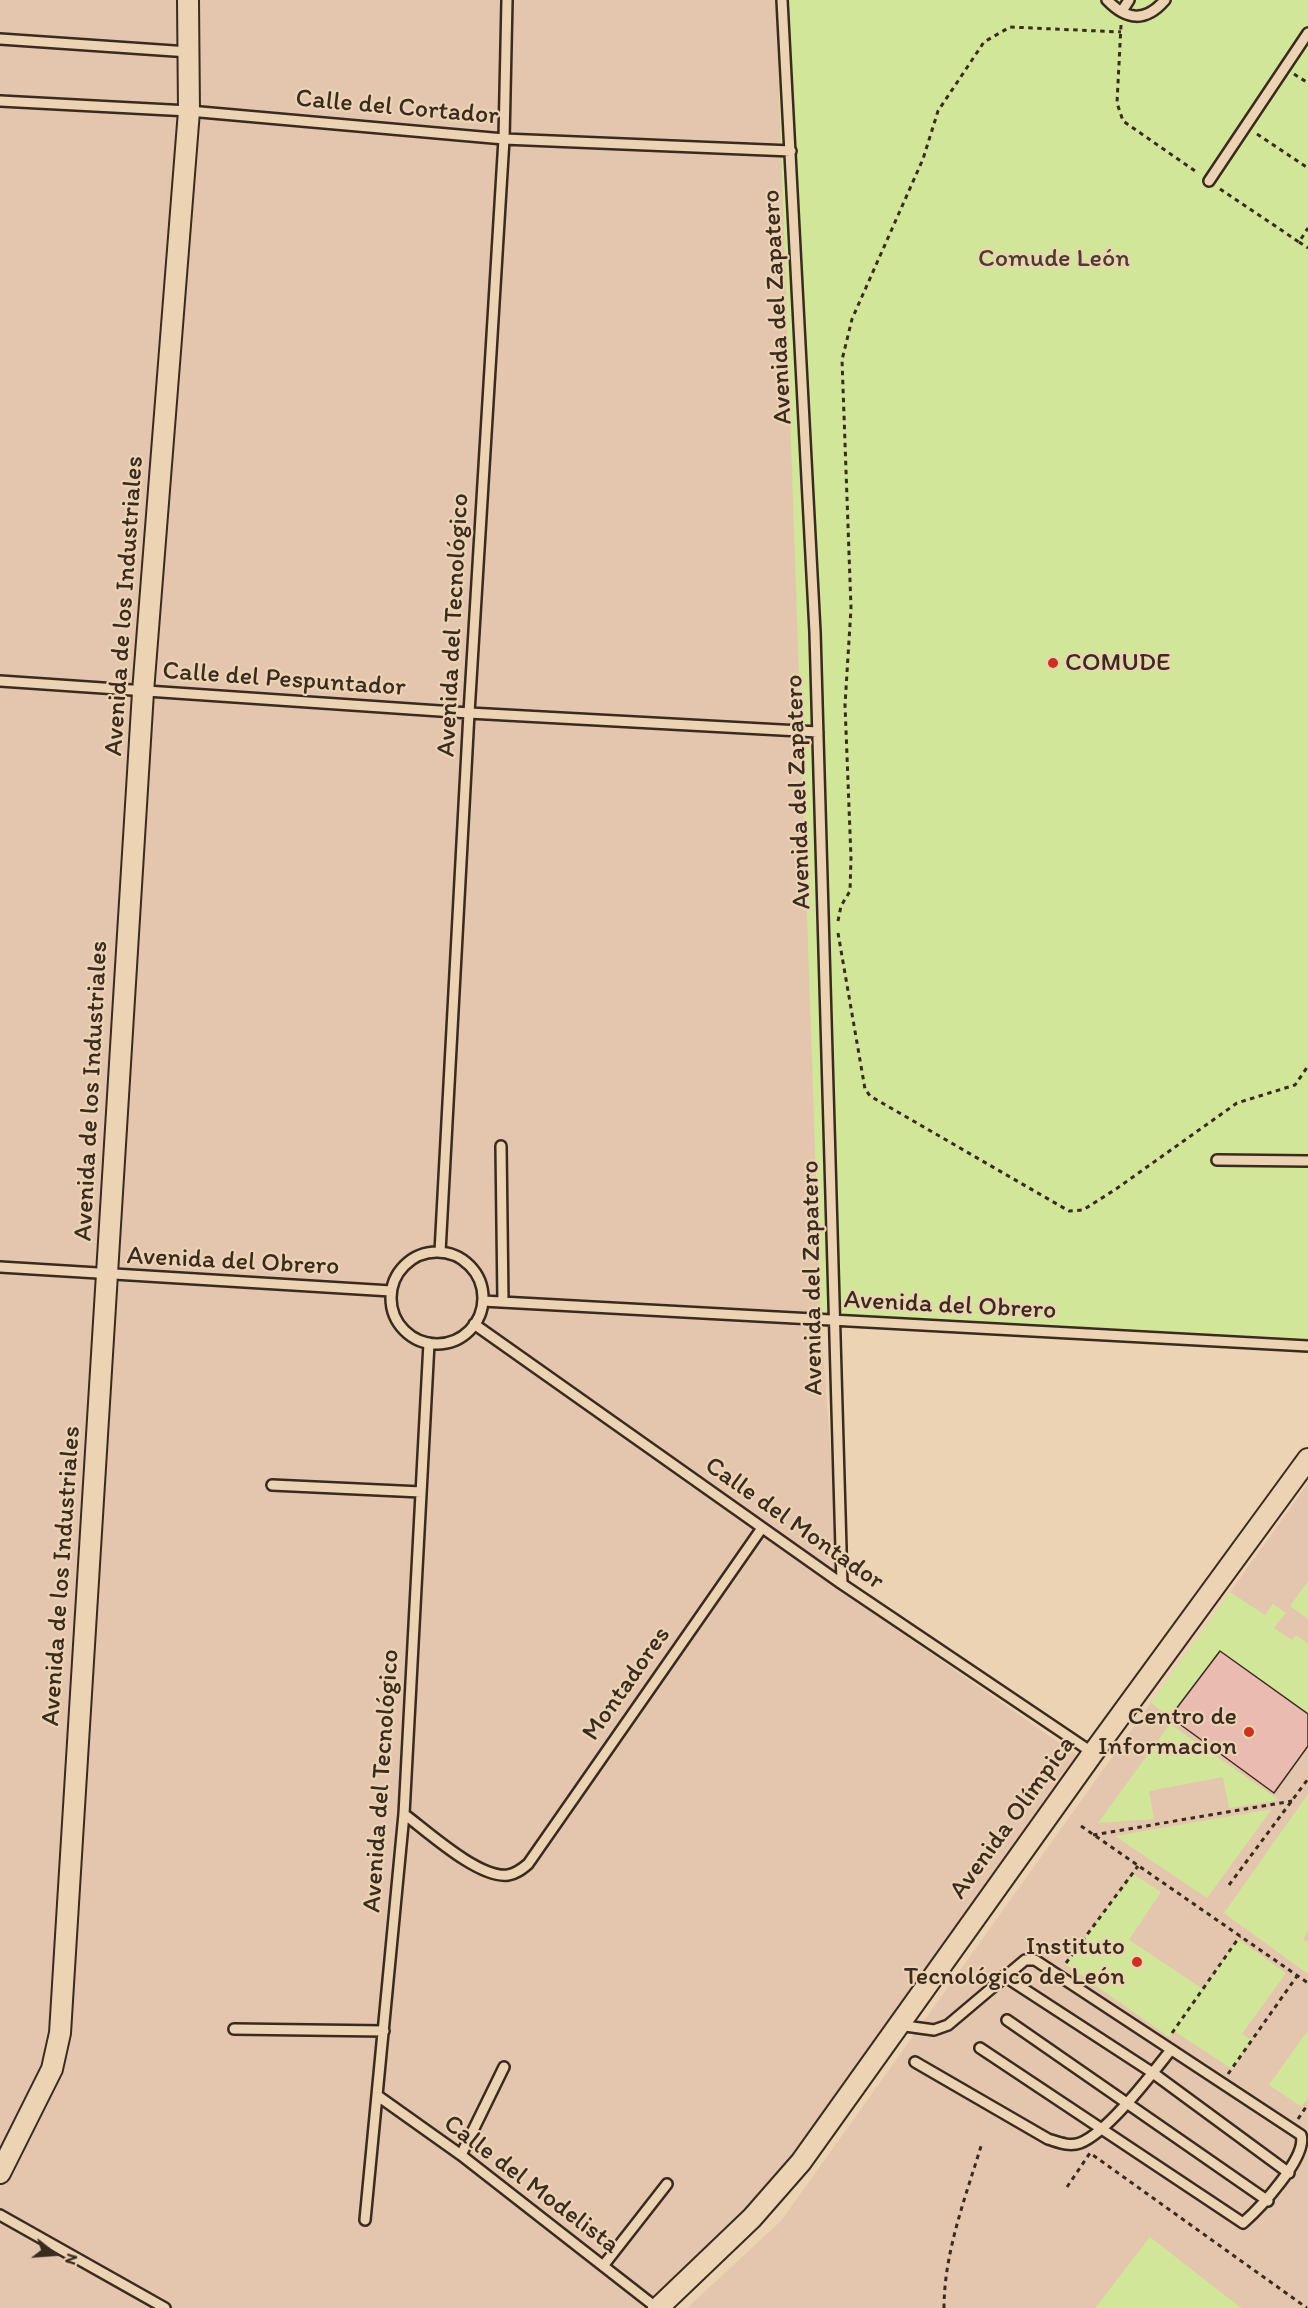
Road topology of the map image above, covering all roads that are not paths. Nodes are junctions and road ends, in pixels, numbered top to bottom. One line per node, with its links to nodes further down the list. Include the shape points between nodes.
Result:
1 (188, 0): 10 (street, Avenida de los Industriales)
2 (507, 0): 13 (lane, Avenida del Tecnológico)
3 (782, 0): 14 (lane, Avenida del Zapatero)
4 (1107, 0): 7 (lane)
5 (1129, 0): 7 (lane)
6 (1165, 0): 7 (lane, via 1143,17)
7 (1122, 11)
8 (1308, 33): 15 (lane)
9 (0, 39): 10 (lane)
10 (189, 52): 12 (street, Avenida de los Industriales)
11 (0, 101): 12 (lane, Calle del Cortador)
12 (189, 111): 13 (lane, Calle del Cortador); 17 (street, Avenida de los Industriales)
13 (504, 139): 14 (lane, Calle del Cortador); 18 (lane, Avenida del Tecnológico)
14 (791, 151): 19 (lane, Avenida del Zapatero)
15 (1209, 181)
16 (0, 681): 17 (lane, Calle del Pespuntador)
17 (143, 692): 18 (lane, Calle del Pespuntador); 25 (street, Avenida de los Industriales)
18 (469, 713): 19 (lane, Calle del Pespuntador); 23 (lane, Avenida del Tecnológico)
19 (818, 732): 29 (lane, Avenida del Zapatero)
20 (501, 1146): 28 (lane)
21 (1217, 1160): 22 (lane)
22 (1308, 1161)
23 (440, 1252): 26 (lane, via 414,1258 403,1266); 27 (lane, via 454,1255 476,1273)
24 (0, 1268): 25 (lane, Avenida del Obrero)
25 (108, 1276): 26 (lane, Avenida del Obrero); 54 (street, Avenida de los Industriales, via 60,2033 52,2069)
26 (391, 1291): 31 (lane, via 396,1319 415,1339)
27 (483, 1301): 28 (lane, Avenida del Obrero); 30 (lane)
28 (503, 1302): 29 (lane, Avenida del Obrero)
29 (835, 1321): 32 (lane, Avenida del Obrero); 37 (lane, Avenida del Zapatero)
30 (474, 1324): 31 (lane, via 462,1336 446,1343); 36 (lane, Calle del Montador)
31 (429, 1344): 35 (lane, Avenida del Tecnológico)
32 (1308, 1346)
33 (1308, 1459): 38 (street, Avenida Olímpica)
34 (272, 1485): 35 (lane)
35 (421, 1492): 39 (lane, Avenida del Tecnológico)
36 (762, 1528): 37 (lane, Calle del Montador); 39 (lane, Montadores, via 528,1864 516,1873 493,1874 477,1867)
37 (842, 1584): 38 (lane, Calle del Montador)
38 (1093, 1753): 42 (street, Avenida Olímpica)
39 (404, 1814): 44 (lane, Avenida del Tecnológico)
40 (1004, 1976): 42 (lane, via 948,2025 934,2030); 46 (lane, via 1025,1960 1035,1960); 49 (lane)
41 (1007, 2020): 51 (lane)
42 (898, 2025): 62 (street, Avenida Olímpica, via 781,2187)
43 (234, 2029): 44 (lane)
44 (384, 2031): 50 (lane, Avenida del Tecnológico)
45 (980, 2048): 52 (lane)
46 (1170, 2051): 49 (lane); 55 (lane, via 1301,2135 1303,2142)
47 (915, 2062): 52 (lane, via 1059,2143 1081,2143)
48 (504, 2067): 53 (lane)
49 (1153, 2073): 51 (lane); 55 (lane)
50 (378, 2096): 53 (lane, Calle del Modelista); 59 (lane, Avenida del Tecnológico)
51 (1127, 2102): 52 (lane); 57 (lane)
52 (1100, 2129): 57 (lane, via 1243,2223)
53 (461, 2156): 60 (lane, Calle del Modelista)
54 (0, 2173)
55 (1289, 2173): 57 (lane)
56 (666, 2184): 60 (lane)
57 (1268, 2201)
58 (0, 2216): 61 (lane)
59 (365, 2220)
60 (603, 2266): 62 (lane, Calle del Modelista)
61 (165, 2308)
62 (657, 2308)

